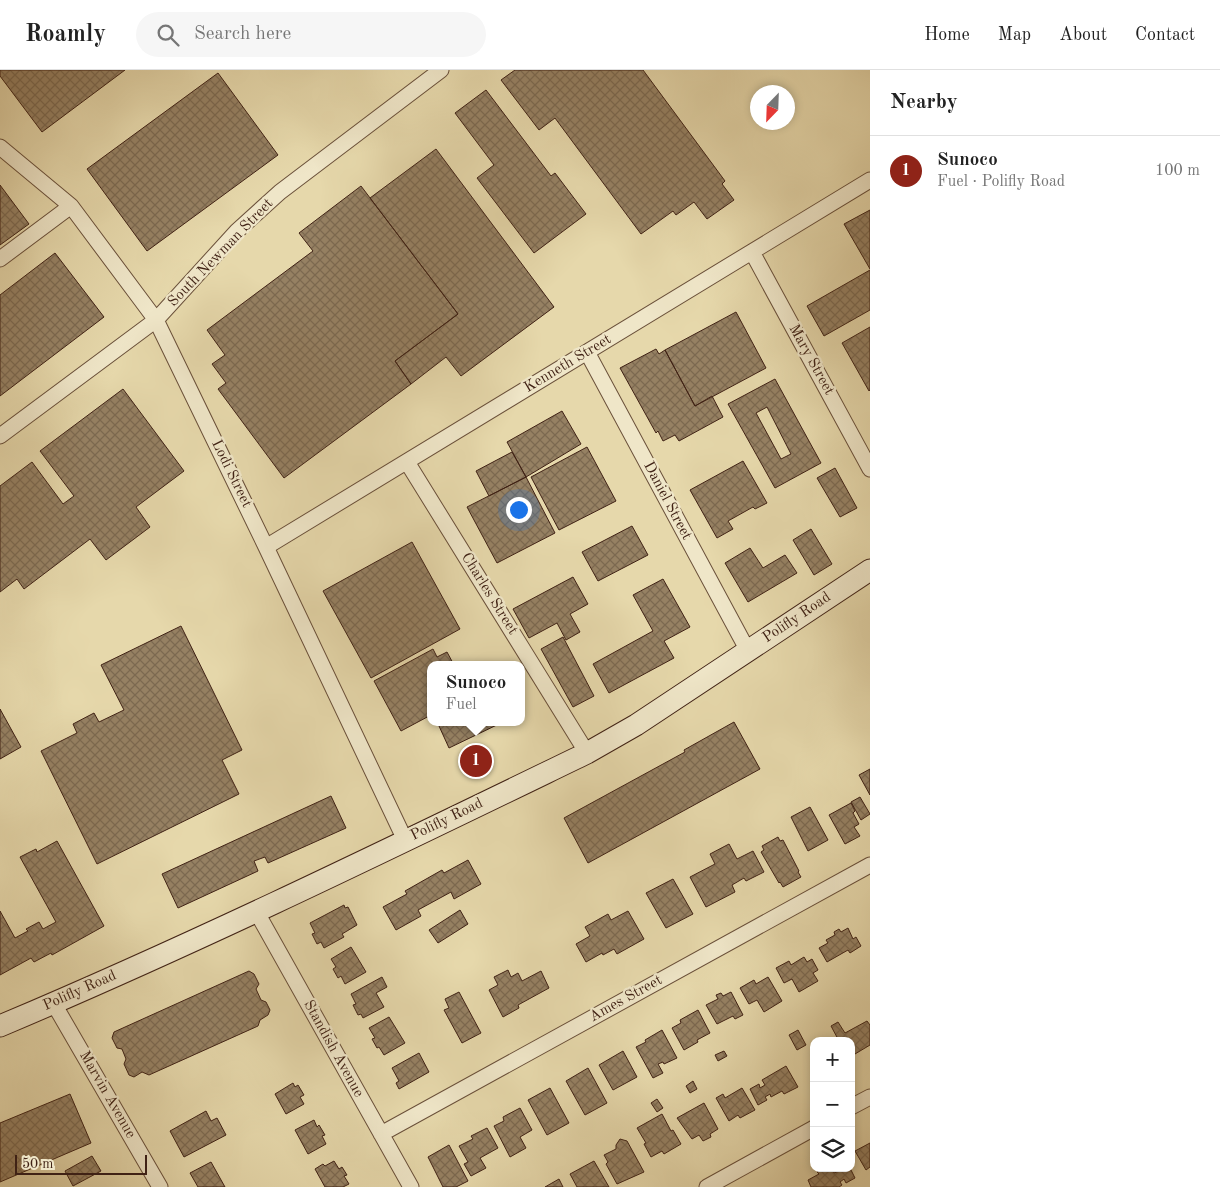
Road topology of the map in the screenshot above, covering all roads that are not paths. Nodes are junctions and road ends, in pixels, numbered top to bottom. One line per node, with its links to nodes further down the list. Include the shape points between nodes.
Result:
1 (442, 70): 7 (street, South Newman Street, via 280,192 238,231)
2 (0, 147): 4 (street, Lodi Street)
3 (870, 180): 5 (street, Kenneth Street)
4 (71, 206): 6 (street); 7 (street, Lodi Street)
5 (752, 252): 8 (street, Kenneth Street); 11 (street, Mary Street)
6 (0, 259)
7 (156, 320): 9 (street, South Newman Street); 12 (street, Lodi Street)
8 (587, 352): 10 (street, Kenneth Street); 14 (street, Daniel Street)
9 (0, 436)
10 (407, 462): 12 (street, Kenneth Street); 15 (street, Charles Street)
11 (870, 469)
12 (266, 547): 16 (street, Lodi Street)
13 (870, 570): 14 (main road, Polifly Road)
14 (748, 651): 15 (main road, Polifly Road)
15 (587, 753): 16 (main road, Polifly Road)
16 (405, 840): 18 (main road, Polifly Road)
17 (870, 864): 24 (street, Ames Street)
18 (256, 911): 19 (main road, Polifly Road); 24 (street, Standish Avenue)
19 (54, 1004): 20 (main road, Polifly Road); 25 (street, Marvin Avenue)
20 (0, 1026)
21 (870, 1097): 22 (street)
22 (855, 1105)
23 (810, 1130): 27 (street)
24 (381, 1134): 26 (street, Standish Avenue)
25 (160, 1187)
26 (411, 1187)
27 (707, 1187)

